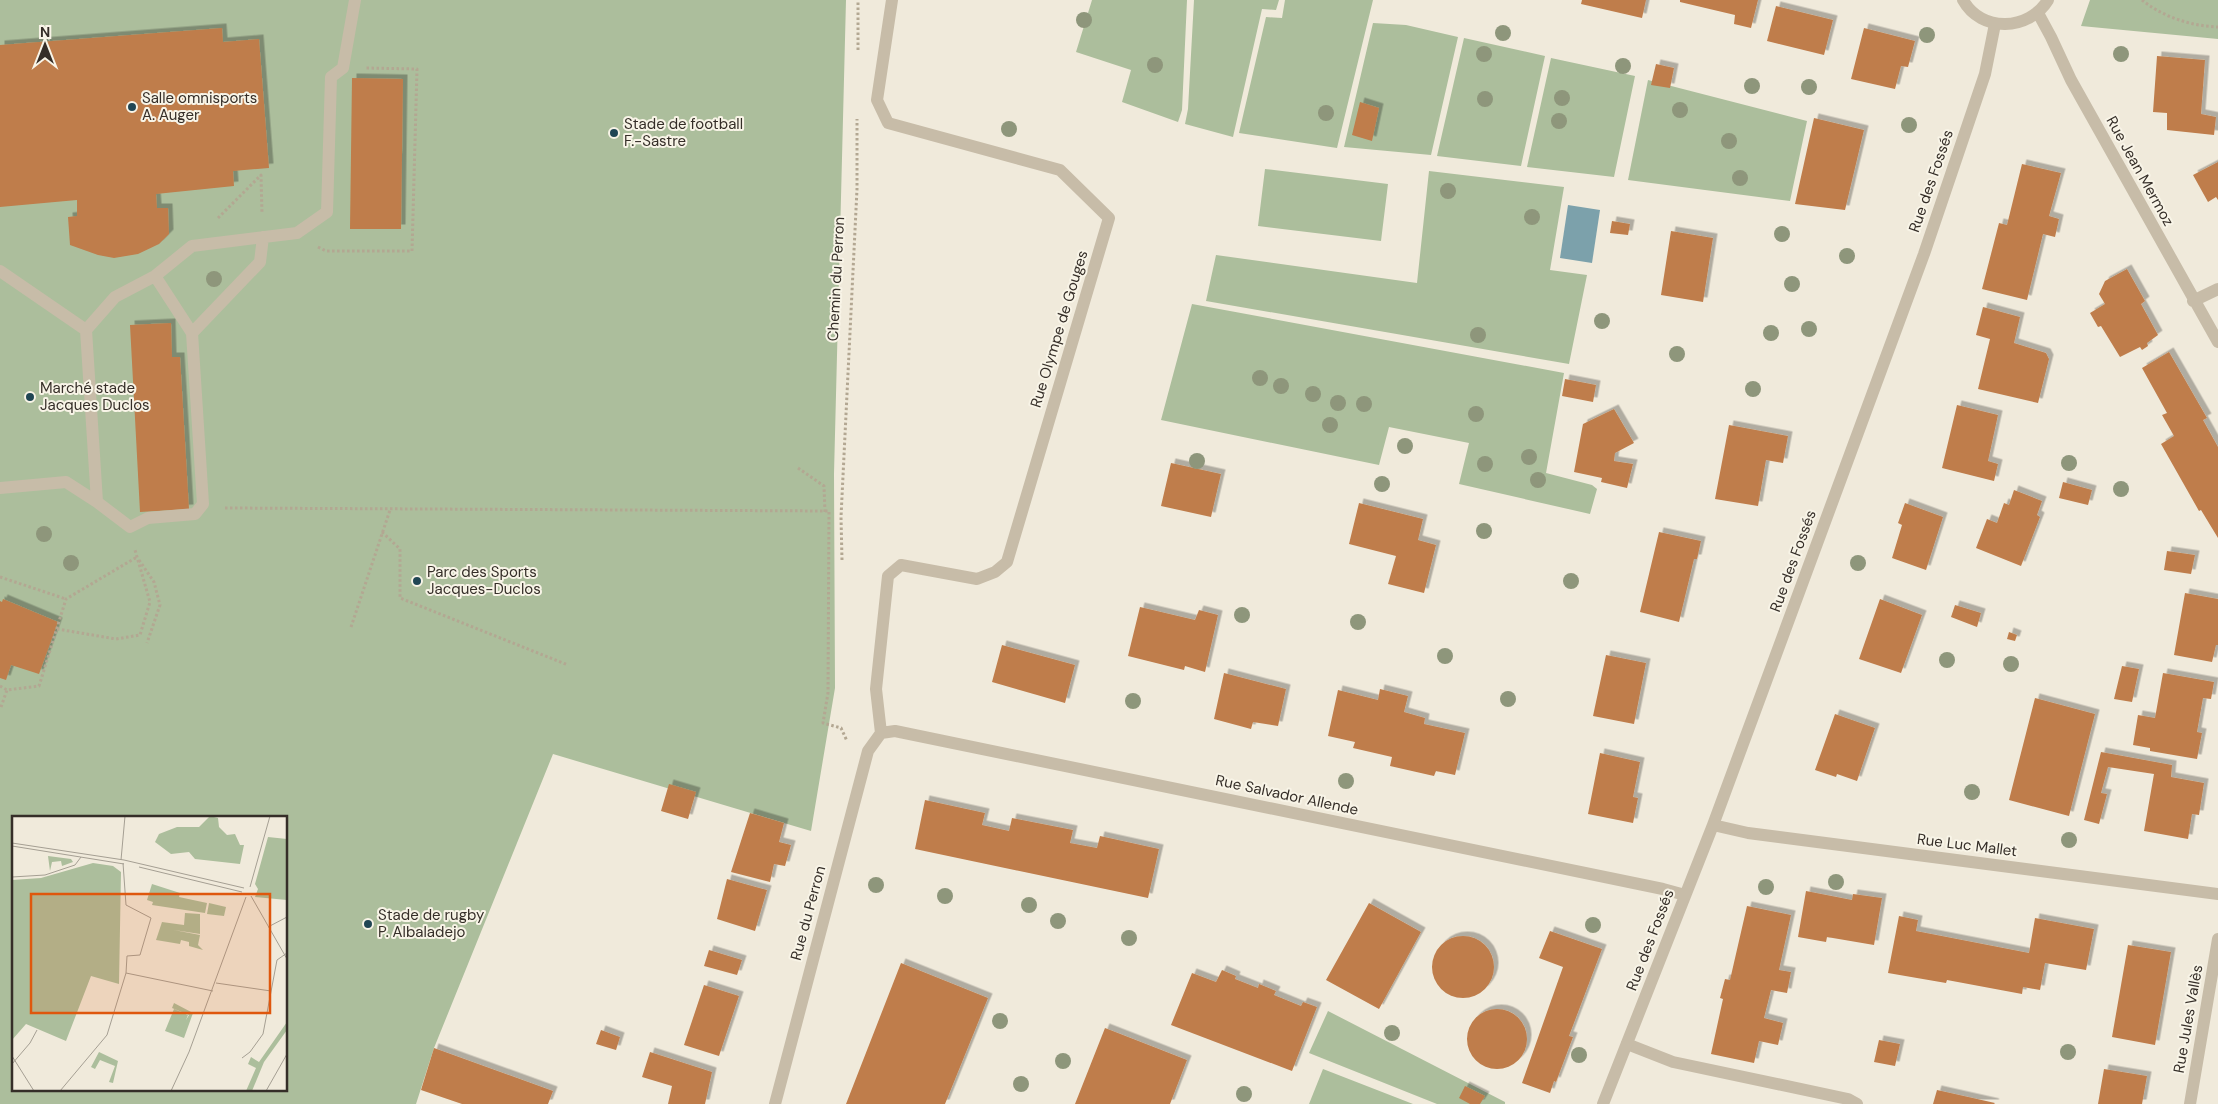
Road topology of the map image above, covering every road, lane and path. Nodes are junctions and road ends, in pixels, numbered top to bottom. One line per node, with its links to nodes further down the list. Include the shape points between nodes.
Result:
1 (355, 0): 11 (street)
2 (858, 0): 10 (path)
3 (892, 0): 41 (street, Rue Olympe de Gouges, via 877,100 888,123 1060,170 1109,218 1007,562 995,572 977,579 902,565 888,576 876,689)
4 (1963, 0): 8 (street, via 1980,18)
5 (2048, 0): 7 (street)
6 (2142, 0): 9 (path, via 2155,10 2180,20)
7 (2038, 13): 8 (street, via 2010,25); 19 (street, Rue Jean Mermoz, via 2070,80)
8 (1995, 24): 43 (street, Rue des Fossés, via 1985,74 1924,254)
9 (2218, 27)
10 (858, 60)
11 (343, 68): 13 (street, via 331,77 327,212); 13 (path, via 417,69 412,251 326,251)
12 (857, 110): 31 (path, Chemin du Perron, via 857,189 841,516)
13 (297, 233): 14 (street)
14 (262, 237): 15 (street); 15 (path, via 261,175); 21 (street, via 260,262)
15 (192, 246): 17 (street)
16 (0, 271): 20 (street)
17 (155, 276): 20 (street, via 115,297); 21 (street)
18 (2218, 289): 19 (street)
19 (2193, 301): 22 (street, Rue Jean Mermoz)
20 (86, 330): 25 (street)
21 (192, 333): 26 (street)
22 (2218, 342)
23 (798, 468): 28 (path, via 824,486)
24 (0, 488): 25 (street, via 66,482)
25 (96, 502): 26 (street, via 130,527 148,518 195,514)
26 (203, 504): 27 (path, via 230,509)
27 (390, 510): 28 (path); 29 (path)
28 (825, 512): 42 (path, via 829,511 828,693 823,723 841,728)
29 (382, 532): 34 (path); 37 (path, via 400,550 400,598)
30 (137, 557): 33 (path); 35 (path, via 150,602 140,635 116,639); 36 (path, via 154,582 160,605)
31 (842, 560)
32 (0, 577): 33 (path)
33 (66, 599): 35 (path)
34 (351, 627)
35 (57, 629): 39 (path, via 39,686)
36 (147, 643)
37 (568, 665)
38 (0, 686): 39 (path)
39 (7, 690): 40 (path)
40 (1, 707)
41 (881, 734): 45 (street, Rue Salvador Allende, via 895,731); 48 (street, Rue du Perron, via 868,750)
42 (849, 746)
43 (1712, 825): 44 (street, Rue Luc Mallet, via 1748,833); 45 (street, Rue des Fossés)
44 (2218, 894)
45 (1685, 895): 47 (street, Rue des Fossés)
46 (2218, 939): 51 (street, Rue Jules Vallès)
47 (1627, 1044): 49 (street, Rue des Fossés); 50 (street, via 1673,1062 1848,1099)
48 (775, 1104)
49 (1603, 1104)
50 (1857, 1104)
51 (2190, 1104)

